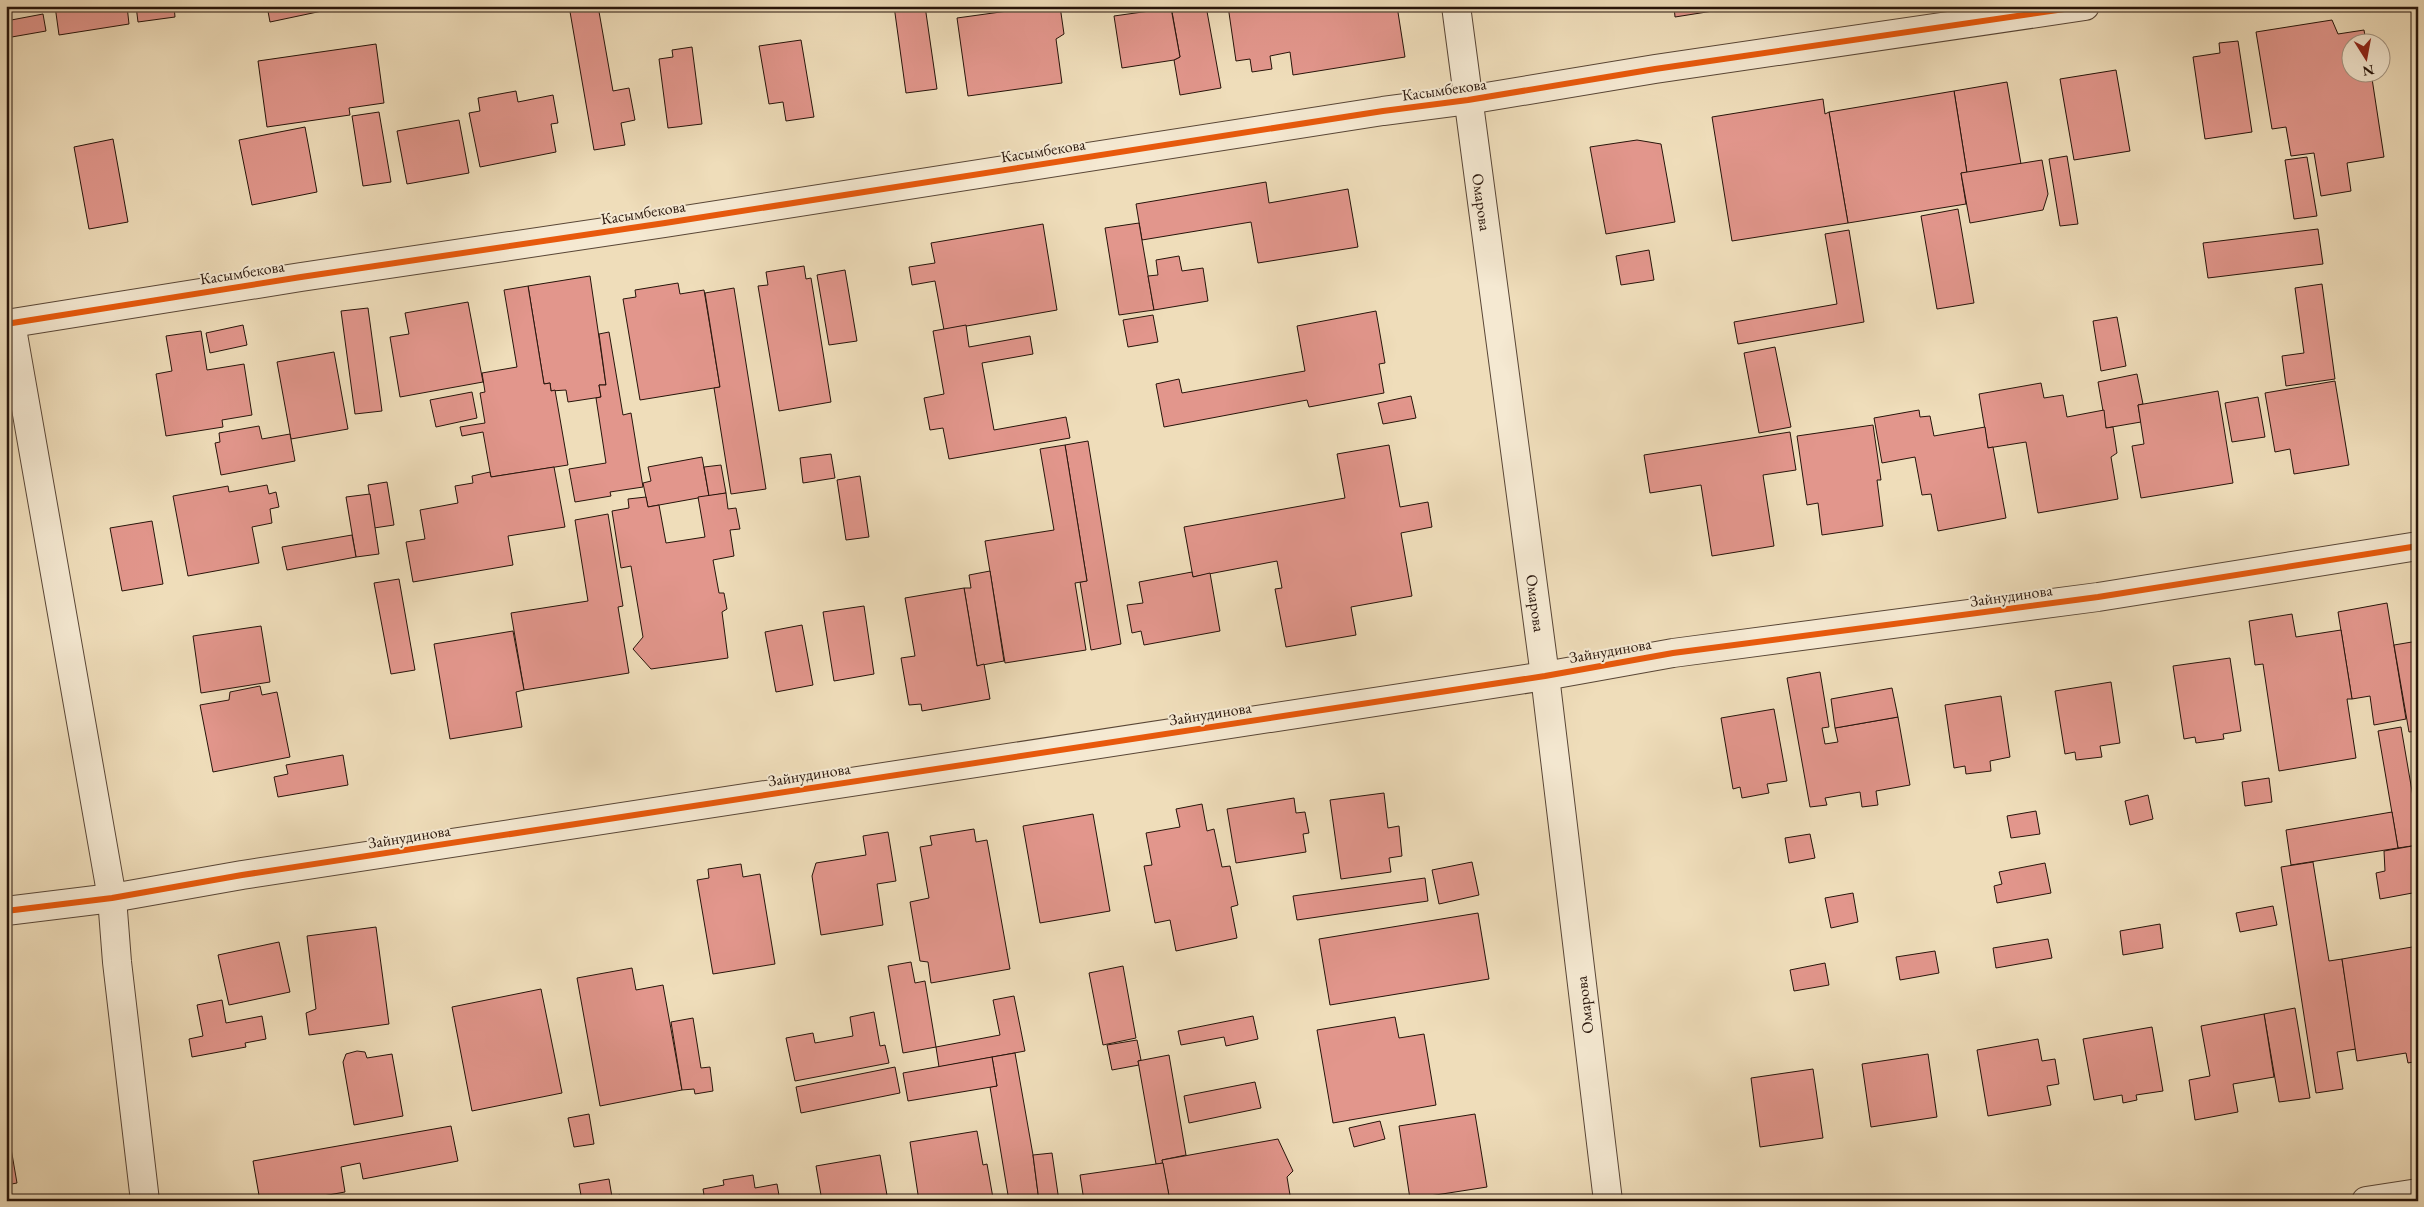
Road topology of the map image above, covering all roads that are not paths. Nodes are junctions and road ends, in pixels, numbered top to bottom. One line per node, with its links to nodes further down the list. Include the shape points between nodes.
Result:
1 (1456, 6): 3 (street, Омарова)
2 (2085, 6): 3 (street, Касымбекова)
3 (1468, 100): 4 (street, Касымбекова); 6 (street, Омарова)
4 (9, 323): 7 (street)
5 (2418, 546): 6 (street, Зайнудинова, via 2098,597 1672,654)
6 (1546, 676): 7 (street, Зайнудинова, via 242,875); 11 (street, Омарова)
7 (112, 898): 8 (street, Зайнудинова); 10 (street)
8 (6, 911)
9 (2418, 1193): 12 (street)
10 (145, 1201)
11 (1608, 1201)
12 (2366, 1201)

